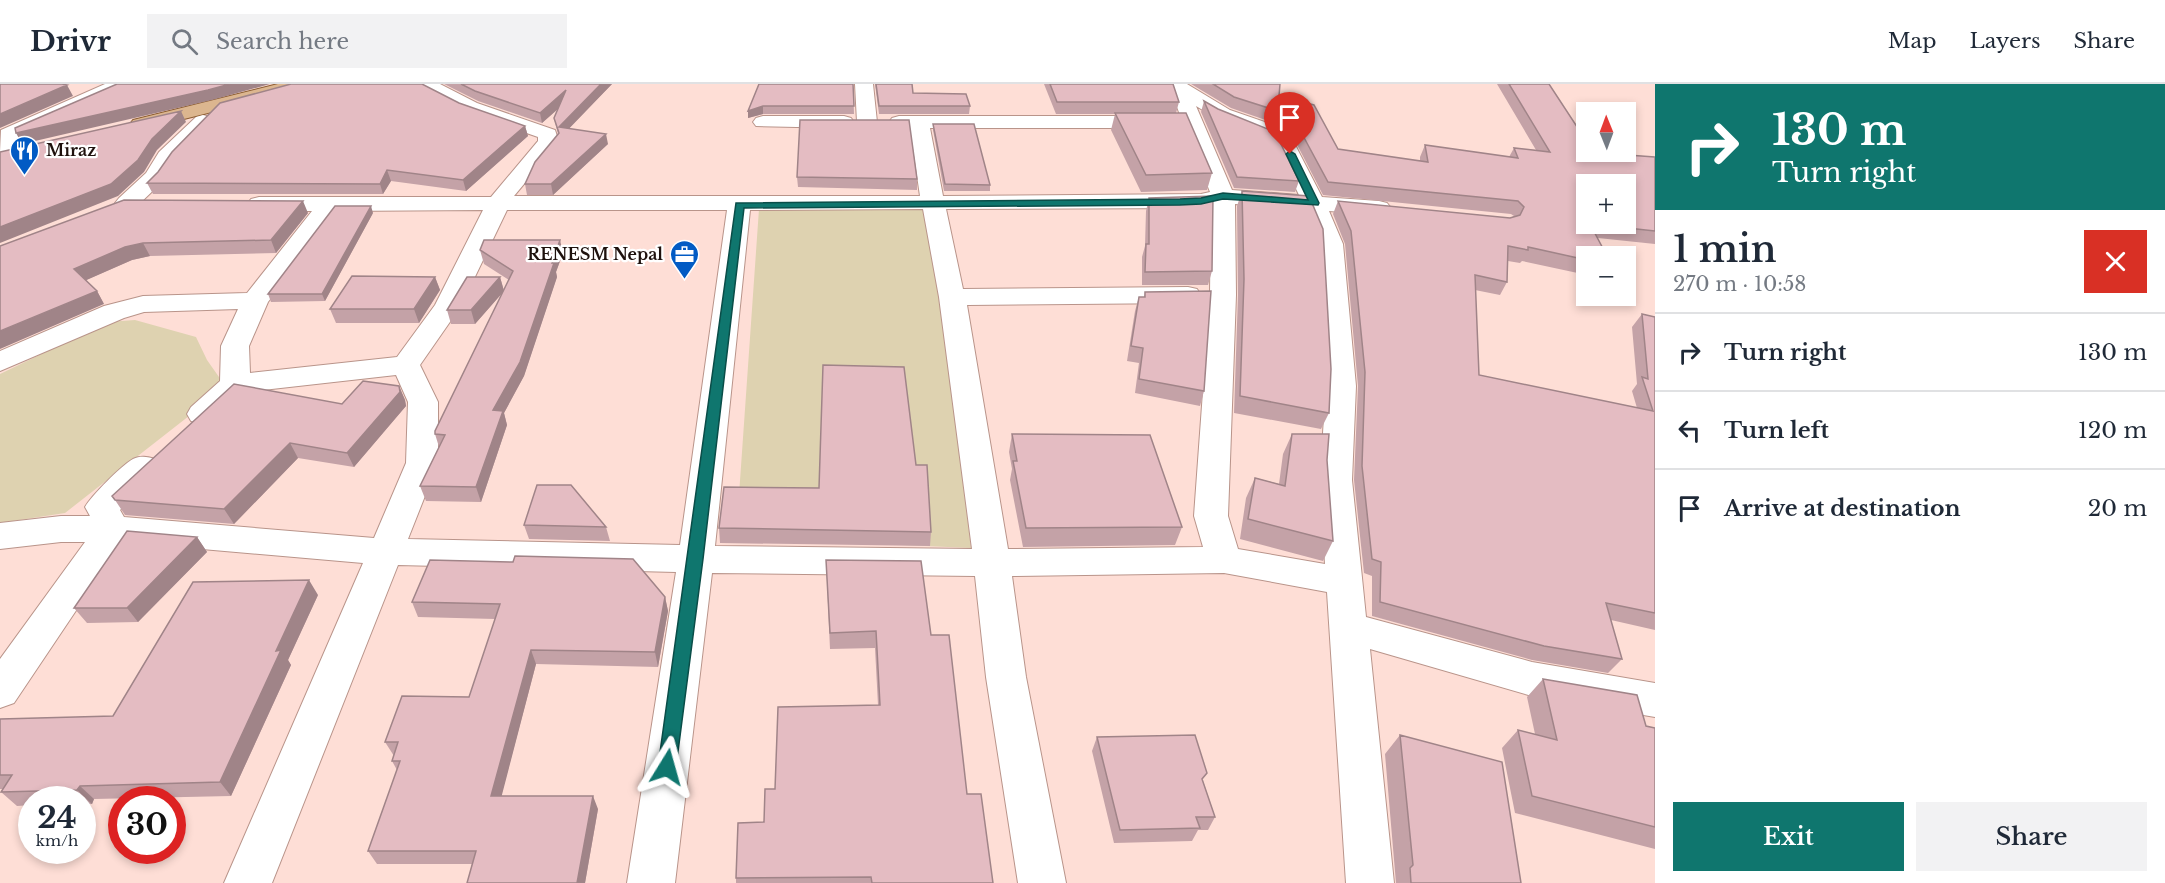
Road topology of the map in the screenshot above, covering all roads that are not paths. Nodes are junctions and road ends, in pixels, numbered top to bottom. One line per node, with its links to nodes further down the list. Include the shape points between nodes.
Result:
1 (120, 84): 13 (street, via 8,134)
2 (301, 84): 6 (main road)
3 (426, 84): 20 (street, via 470,107 548,134 549,142)
4 (864, 84): 8 (street)
5 (1178, 86): 10 (street); 17 (street, via 1223,114 1282,137)
6 (216, 107): 11 (main road); 15 (street, via 167,157 154,177 117,207)
7 (763, 122): 8 (street)
8 (867, 122): 9 (street)
9 (919, 122): 10 (street); 16 (street)
10 (1191, 122): 14 (street)
11 (125, 128)
12 (34, 149): 13 (main road)
13 (6, 155)
14 (1223, 196): 16 (street, via 1190,202); 17 (street); 23 (street)
15 (163, 203)
16 (933, 203): 21 (street); 24 (street)
17 (1314, 203): 22 (street); 35 (street, via 1331,244 1341,386 1336,480)
18 (234, 204): 19 (street)
19 (329, 204): 20 (street); 25 (street)
20 (499, 205): 21 (street); 27 (street, via 448,306)
21 (740, 205): 32 (street)
22 (1400, 210)
23 (1223, 295): 24 (street); 33 (street, via 1211,516)
24 (952, 297): 34 (street)
25 (255, 301): 26 (street, via 143,304 114,312); 28 (street, via 235,346)
26 (0, 362)
27 (406, 364): 28 (street); 31 (street, via 423,402 422,464)
28 (235, 384): 29 (street, via 102,507)
29 (113, 529): 30 (street, via 61,529); 31 (street); 37 (street)
30 (0, 536)
31 (387, 552): 32 (street); 39 (street)
32 (696, 559): 34 (street); 40 (street)
33 (1224, 560): 34 (street); 35 (street)
34 (992, 562): 41 (street, via 1006,677)
35 (1343, 581): 36 (street)
36 (1347, 627): 38 (street, via 1532,679); 42 (street)
37 (0, 691)
38 (1655, 700)
39 (248, 883)
40 (651, 883)
41 (1042, 883)
42 (1370, 883)

